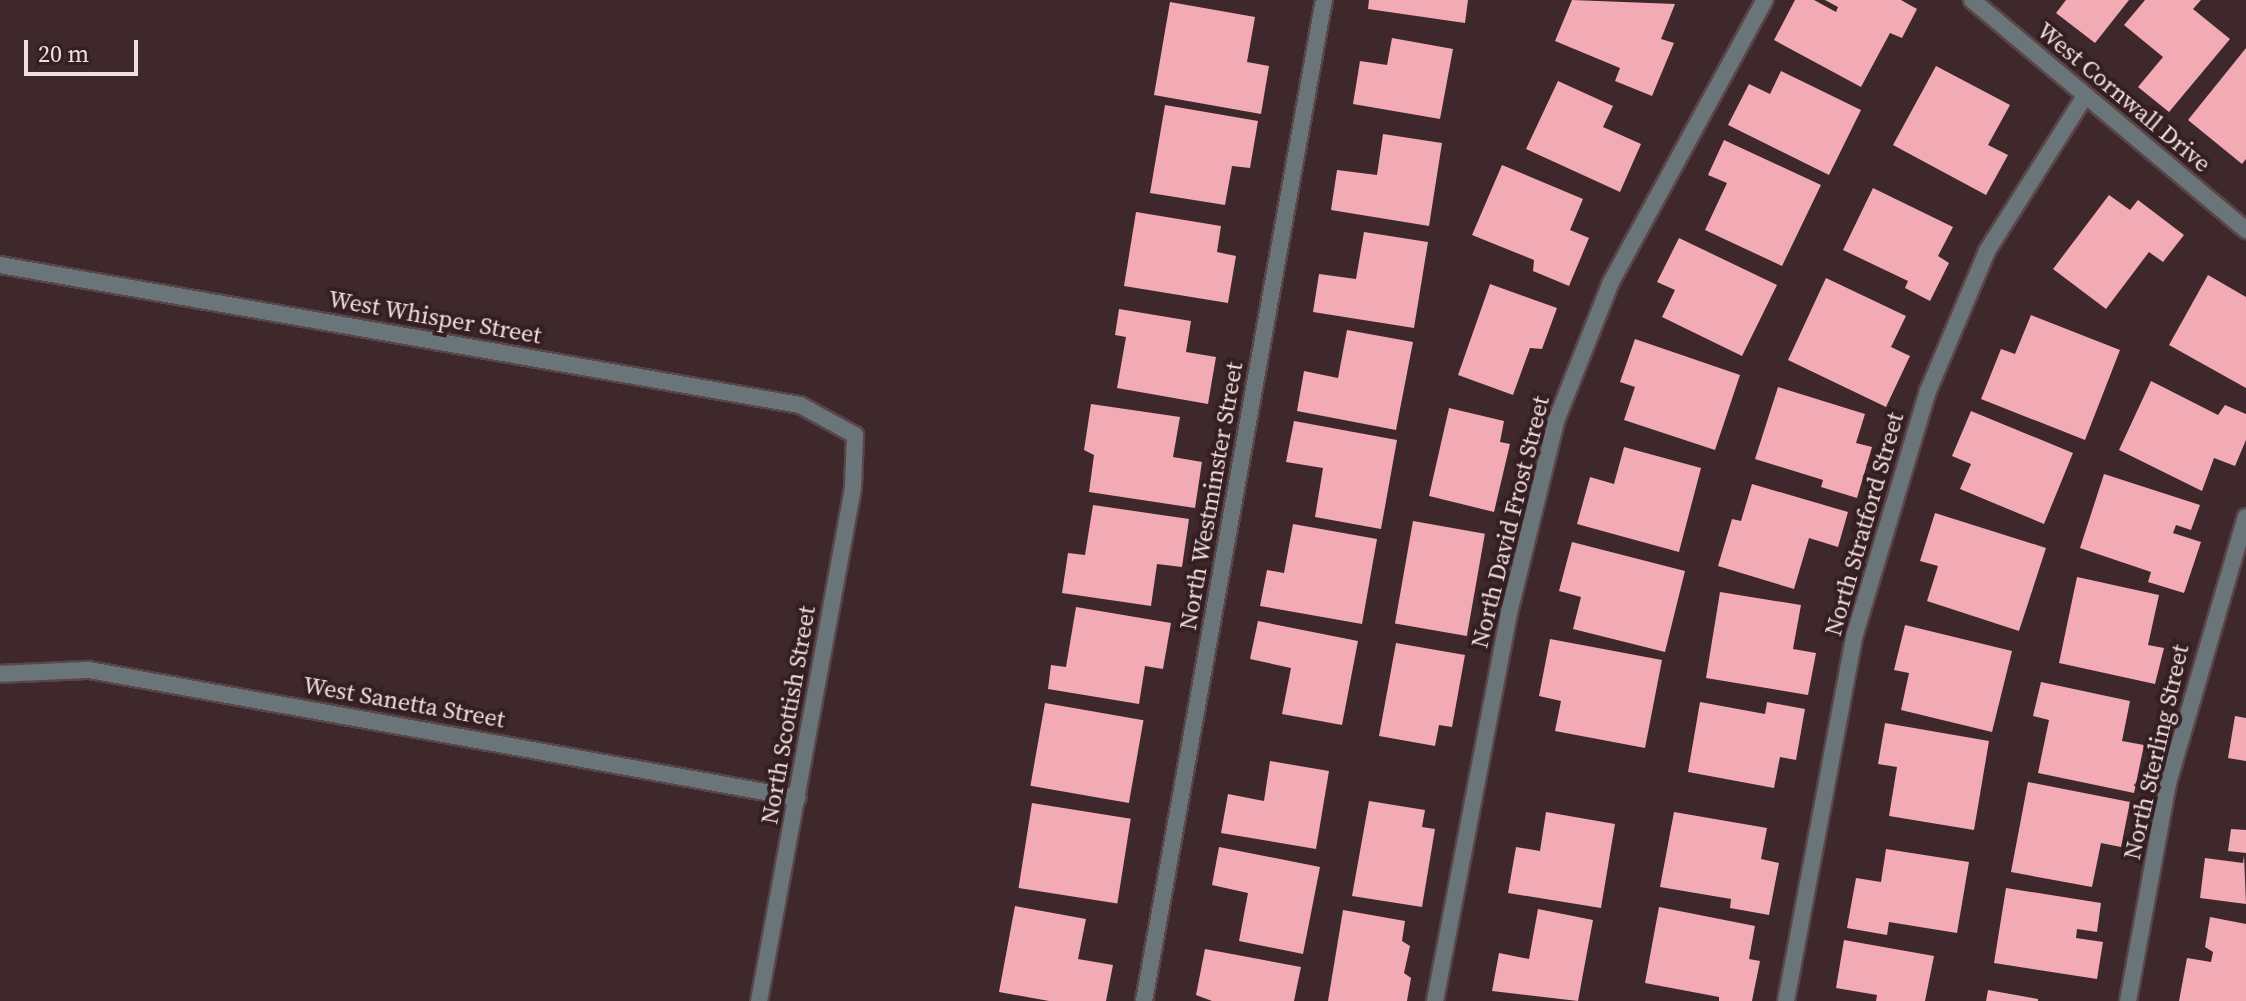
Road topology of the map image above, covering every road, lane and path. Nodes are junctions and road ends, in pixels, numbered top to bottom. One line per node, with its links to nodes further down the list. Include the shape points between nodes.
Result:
1 (1324, 0): 12 (street, North Westminster Street)
2 (1765, 0): 13 (street, North David Frost Street, via 1611,282 1556,421 1509,613)
3 (1972, 0): 4 (street, West Cornwall Drive)
4 (2085, 96): 5 (street, West Cornwall Drive); 14 (street, North Stratford Street, via 1987,251 1928,391 1855,634)
5 (2246, 230)
6 (0, 265): 7 (street, West Whisper Street, via 800,405)
7 (855, 435): 10 (street, North Scottish Street, via 853,488)
8 (2246, 517): 15 (street, North Sterling Street, via 2168,783)
9 (0, 674): 10 (street, West Sanetta Street, via 89,670)
10 (798, 798): 11 (street, North Scottish Street)
11 (759, 1001)
12 (1144, 1001)
13 (1435, 1001)
14 (1786, 1001)
15 (2128, 1001)

